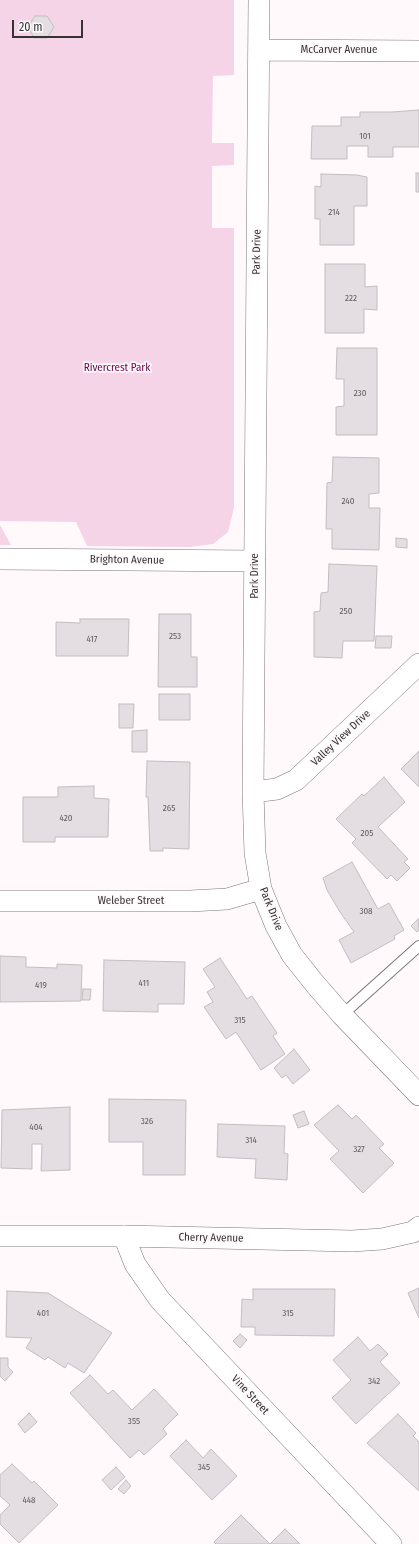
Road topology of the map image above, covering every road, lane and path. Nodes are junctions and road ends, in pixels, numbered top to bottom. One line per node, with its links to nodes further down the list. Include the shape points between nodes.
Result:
1 (259, 0): 2 (street, Park Drive)
2 (259, 50): 3 (street, McCarver Avenue); 5 (street, Park Drive)
3 (419, 51)
4 (0, 559): 5 (street, Brighton Avenue)
5 (255, 561): 7 (street, Park Drive)
6 (419, 664): 7 (street, Valley View Drive, via 296,780 277,789)
7 (253, 792): 8 (street, Park Drive, via 255,853)
8 (261, 889): 9 (street, Weleber Street, via 227,898 190,901); 11 (street, Park Drive, via 276,926 292,955)
9 (0, 901)
10 (419, 946): 11 (lane)
11 (342, 1015): 12 (street, Park Drive)
12 (419, 1095)
13 (419, 1227): 15 (street, Cherry Avenue, via 413,1232 382,1239 352,1241)
14 (0, 1236): 15 (street, Cherry Avenue)
15 (124, 1236): 16 (street, Vine Street, via 135,1264 160,1300)
16 (391, 1544)

